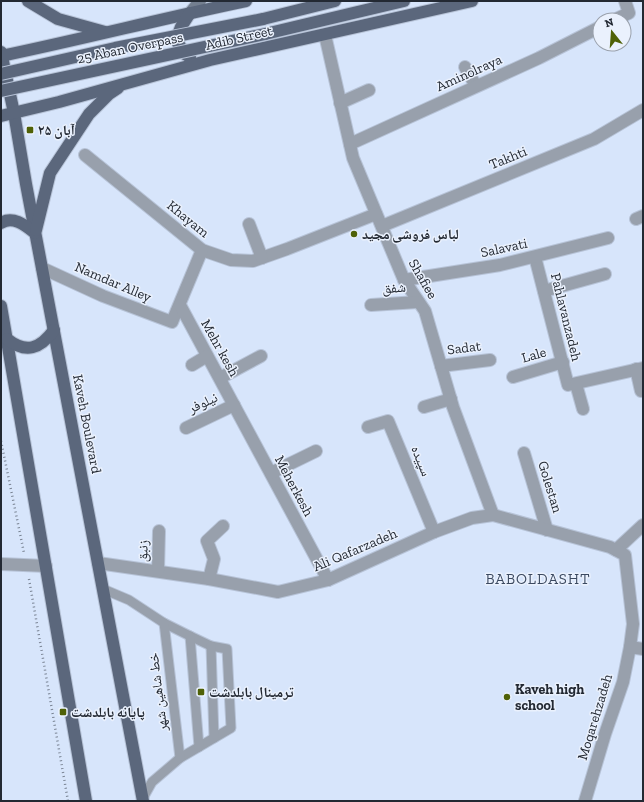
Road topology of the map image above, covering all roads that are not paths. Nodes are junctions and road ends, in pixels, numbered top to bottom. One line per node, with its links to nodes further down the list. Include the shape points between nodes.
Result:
1 (28, 1): 11 (main road, via 58,19)
2 (200, 1): 9 (street)
3 (246, 1): 9 (main road)
4 (335, 1): 16 (main road, 25 Aban Overpass, bridge, via 263,19 115,48)
5 (404, 1): 20 (main road, 25 Aban Overpass, bridge)
6 (472, 1): 12 (main road, Adib Street)
7 (626, 1): 8 (street)
8 (628, 12)
9 (190, 13): 11 (main road); 14 (main road, via 176,40 184,54 193,59)
10 (592, 31): 18 (street, Aminolraya)
11 (110, 33): 13 (main road)
12 (325, 35): 14 (main road, Adib Street); 21 (street, Shafiee)
13 (1, 55): 23 (main road, Kaveh Boulevard)
14 (210, 60): 17 (main road, Adib Street)
15 (465, 66): 18 (street)
16 (1, 74)
17 (123, 84): 23 (main road, Adib Street); 31 (main road, via 89,114 50,173)
18 (476, 86): 25 (street, Aminolraya)
19 (369, 90): 21 (street)
20 (1, 91)
21 (340, 103): 25 (street, Shafiee)
22 (643, 110): 30 (street, Takhti, via 594,139)
23 (14, 113): 24 (main road, Adib Street); 31 (main road, Kaveh Boulevard)
24 (1, 116)
25 (350, 144): 27 (street, Shafiee, via 353,158)
26 (85, 155): 33 (street, Khayam)
27 (376, 214): 30 (street, Shafiee); 35 (street, Khayam)
28 (1, 223): 31 (main road, via 19,221)
29 (249, 224): 35 (street)
30 (382, 226): 38 (street, Shafiee)
31 (35, 233): 36 (main road, Kaveh Boulevard)
32 (608, 238): 34 (street, Salavati)
33 (202, 250): 35 (street, Khayam, via 231,260 253,261); 41 (street)
34 (535, 257): 38 (street, Salavati); 39 (street, Pahlavanzadeh)
35 (262, 258)
36 (42, 268): 41 (street, Namdar Alley, via 103,296 172,322); 44 (main road, Kaveh Boulevard)
37 (605, 274): 39 (street)
38 (404, 280): 40 (street, Shafiee)
39 (544, 291): 49 (street, Pahlavanzadeh)
40 (418, 302): 42 (street, شفق); 51 (street, Shafiee, via 425,311)
41 (180, 305): 46 (street, Mehr kesh)
42 (371, 305)
43 (1, 306): 45 (main road)
44 (54, 330): 45 (main road, via 42,344 32,347 22,348); 73 (main road, Kaveh Boulevard)
45 (7, 339): 75 (main road)
46 (207, 356): 50 (street); 54 (street, Mehr kesh)
47 (261, 356): 54 (street)
48 (490, 360): 51 (street, Sadat)
49 (563, 362): 53 (street, Lale); 55 (street, Pahlavanzadeh)
50 (192, 365)
51 (441, 366): 57 (street, Shafiee)
52 (639, 368): 55 (street); 56 (street)
53 (513, 377)
54 (220, 378): 58 (street, Mehr kesh)
55 (572, 385): 60 (street, Pahlavanzadeh)
56 (641, 391)
57 (451, 399): 59 (street); 66 (street, Shafiee)
58 (234, 405): 62 (street, نیلوفر); 65 (street, Meherkesh)
59 (424, 407)
60 (583, 409)
61 (368, 427): 71 (street, سپیده, via 388,421)
62 (186, 428)
63 (316, 451): 65 (street)
64 (524, 452): 69 (street, Golestan)
65 (271, 473): 78 (street, Meherkesh)
66 (493, 515): 69 (street, Ali Qafarzadeh); 71 (street, Ali Qafarzadeh, via 472,518)
67 (643, 525): 72 (street)
68 (223, 526): 77 (street, via 207,541 214,559)
69 (547, 530): 72 (street, Ali Qafarzadeh)
70 (159, 531): 76 (street, زنبق)
71 (434, 532): 78 (street, Ali Qafarzadeh)
72 (616, 550): 83 (street, Moqarehzadeh, via 625,555 633,624)
73 (98, 563): 76 (street, Ali Qafarzadeh); 79 (main road, Kaveh Boulevard)
74 (1, 564): 75 (street)
75 (46, 566): 89 (main road)
76 (158, 571): 77 (street, Ali Qafarzadeh)
77 (209, 579): 78 (street, Ali Qafarzadeh, via 278,592)
78 (328, 580)
79 (103, 589): 80 (lane, via 130,600); 88 (main road, Kaveh Boulevard)
80 (164, 623): 81 (lane); 87 (lane, خط شاهین شهر)
81 (190, 636): 82 (lane); 86 (lane)
82 (211, 646): 85 (lane); 85 (lane, via 227,649 231,728)
83 (630, 647): 84 (street); 90 (street, Moqarehzadeh, via 623,682)
84 (643, 649)
85 (214, 738): 86 (lane)
86 (199, 747): 87 (lane)
87 (180, 758): 88 (lane, via 152,782)
88 (143, 800)
89 (86, 801)
90 (585, 801)

